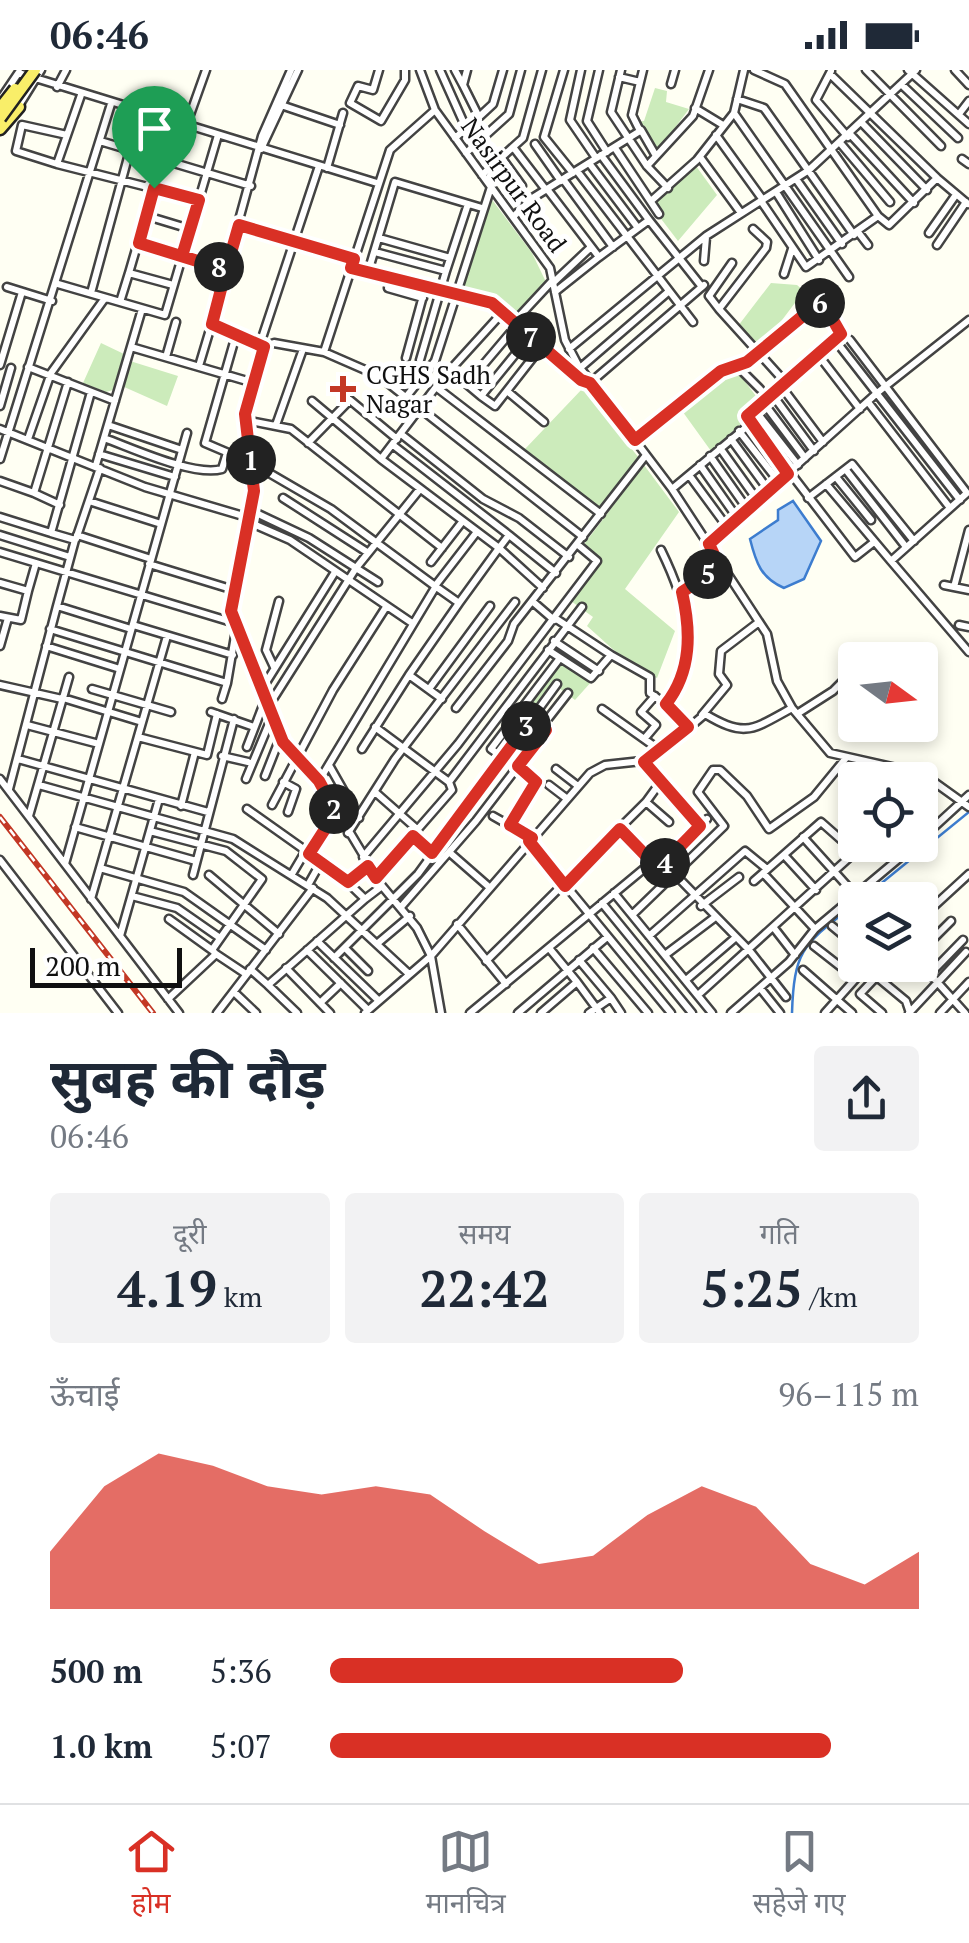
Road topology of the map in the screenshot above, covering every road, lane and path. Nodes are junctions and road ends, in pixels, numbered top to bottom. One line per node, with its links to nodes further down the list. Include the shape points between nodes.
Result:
1 (66, 70): 35 (street)
2 (206, 70): 58 (street)
3 (295, 70): 43 (street); 74 (street)
4 (379, 70): 5 (street, via 372,90 358,86 350,103 378,121 407,77)
5 (405, 70)
6 (420, 70): 47 (street, Nasirpur Road)
7 (440, 70): 60 (street)
8 (455, 70): 33 (street)
9 (467, 70): 33 (street)
10 (503, 70): 53 (street, via 492,107)
11 (521, 70): 77 (street, via 509,114)
12 (542, 70): 73 (street, via 524,136)
13 (564, 70): 88 (street, via 544,137)
14 (581, 70): 78 (street, via 570,118)
15 (599, 70): 78 (street, via 586,121)
16 (643, 70): 30 (street)
17 (675, 70): 31 (street)
18 (708, 70): 46 (street)
19 (744, 70): 40 (street)
20 (754, 70): 29 (street)
21 (784, 70): 29 (street)
22 (866, 70): 38 (street)
23 (955, 70): 34 (street)
24 (22, 71): 27 (street); 36 (street); 45 (main road, bridge)
25 (912, 71): 32 (street); 50 (street)
26 (830, 72): 51 (street); 65 (street, via 816,100)
27 (36, 73): 35 (street); 44 (street); 52 (main road, bridge)
28 (620, 73): 30 (street); 68 (street, via 611,112)
29 (781, 80): 75 (street)
30 (640, 82): 61 (street, via 632,115)
31 (672, 84)
32 (901, 84): 38 (street); 67 (street)
33 (463, 85): 53 (street)
34 (969, 85)
35 (57, 88): 37 (street)
36 (3, 91): 39 (street)
37 (81, 95): 42 (street); 62 (street)
38 (890, 97): 51 (street); 72 (street)
39 (0, 100)
40 (737, 100): 49 (street); 86 (street, via 764,108)
41 (969, 101): 50 (street)
42 (112, 104): 58 (street); 69 (street)
43 (281, 105): 56 (street); 74 (street)
44 (19, 106): 59 (main road)
45 (0, 108)
46 (696, 108): 57 (street); 79 (street)
47 (435, 110): 66 (street, Nasirpur Road); 95 (street, via 394,143)
48 (343, 112): 56 (street)
49 (734, 114): 57 (street); 98 (street)
50 (959, 114): 55 (street)
51 (870, 116): 54 (street); 91 (street)
52 (0, 118)
53 (479, 118): 60 (street)
54 (862, 123): 65 (street); 103 (street)
55 (969, 124)
56 (340, 125): 85 (street)
57 (723, 125): 64 (street)
58 (186, 126): 63 (street)
59 (0, 128)
60 (467, 129): 66 (street)
61 (640, 130): 68 (street); 79 (street)
62 (67, 135): 83 (street); 83 (street, via 22,125 16,151)
63 (218, 135): 74 (street); 89 (street)
64 (716, 135): 80 (street); 108 (street)
65 (849, 136): 71 (street); 110 (street)
66 (456, 138): 77 (street, Nasirpur Road)
67 (958, 138)
68 (628, 139): 78 (street); 84 (street)
69 (100, 141): 76 (street); 87 (street)
70 (535, 144): 94 (street)
71 (840, 144): 75 (street); 109 (street)
72 (941, 146)
73 (513, 147): 81 (street); 102 (street)
74 (261, 149): 85 (street); 96 (street)
75 (832, 149): 86 (street); 118 (street)
76 (130, 150): 82 (street); 93 (street)
77 (466, 153): 90 (street, Nasirpur Road)
78 (602, 155): 88 (street); 107 (street); 119 (street); 121 (street)
79 (656, 156): 84 (street)
80 (700, 157): 101 (street); 115 (street)
81 (501, 158): 90 (street); 97 (street)
82 (162, 160): 89 (street); 100 (street)
83 (57, 164): 87 (street)
84 (647, 166): 101 (street)
85 (323, 167): 95 (street); 129 (street)
86 (808, 170): 92 (street); 125 (street)
87 (91, 172): 93 (street); 156 (street)
88 (575, 172): 94 (street); 128 (street)
89 (206, 173): 96 (street); 106 (street)
90 (482, 174): 99 (street, Nasirpur Road)
91 (937, 178): 103 (street); 105 (street)
92 (796, 179): 98 (street); 131 (street)
93 (122, 180): 100 (street); 165 (street)
94 (562, 180): 102 (street); 135 (street)
95 (377, 183): 142 (street)
96 (251, 186): 120 (street)
97 (522, 186)
98 (786, 186): 104 (street); 138 (street)
99 (491, 187): 113 (street); 117 (street, Nasirpur Road)
100 (154, 188): 106 (street); 116 (street)
101 (668, 188): 107 (street)
102 (547, 190): 117 (street); 134 (street)
103 (927, 190): 110 (street)
104 (776, 192): 108 (street); 145 (street)
105 (955, 196): 111 (street); 124 (street)
106 (199, 200): 122 (street)
107 (651, 201): 114 (street)
108 (762, 201): 115 (street); 136 (street)
109 (890, 202)
110 (914, 203): 118 (street, via 889,224)
111 (967, 203): 132 (street)
112 (468, 204): 113 (street); 127 (street, via 395,182); 141 (street)
113 (482, 208): 166 (street)
114 (659, 214)
115 (741, 214): 126 (street)
116 (147, 216): 122 (street); 130 (street)
117 (514, 216): 155 (street, Nasirpur Road)
118 (878, 216): 125 (street)
119 (649, 220): 121 (street); 143 (street)
120 (239, 225): 129 (street); 148 (street)
121 (638, 228): 128 (street)
122 (190, 229): 139 (street)
123 (752, 229): 174 (street, via 766,248)
124 (929, 232)
125 (856, 234): 131 (street); 133 (street)
126 (706, 236): 143 (street); 144 (street)
127 (379, 238): 137 (street); 141 (street)
128 (625, 238): 135 (street); 154 (street)
129 (294, 241): 142 (street); 188 (street)
130 (139, 243): 139 (street); 151 (street)
131 (842, 244): 138 (street)
132 (937, 244)
133 (868, 245)
134 (591, 247): 140 (street); 155 (street)
135 (613, 247): 140 (street)
136 (792, 248): 145 (street, via 805,266); 152 (street)
137 (375, 252): 149 (street); 150 (street)
138 (831, 252): 145 (street); 153 (street)
139 (182, 256): 148 (street); 157 (street)
140 (599, 257): 163 (street)
141 (450, 258): 149 (street)
142 (354, 259): 147 (street)
143 (681, 259): 154 (street); 171 (street, via 703,286)
144 (704, 260)
145 (820, 260)
146 (732, 263): 174 (street, via 708,296)
147 (351, 268): 150 (street); 191 (street)
148 (226, 270): 181 (street)
149 (446, 271): 161 (street)
150 (368, 272): 158 (street)
151 (130, 273): 157 (street); 170 (street)
152 (784, 274)
153 (849, 276)
154 (657, 279): 164 (street); 172 (street)
155 (554, 281): 163 (street, Nasirpur Road); 180 (street)
156 (58, 284): 165 (street); 169 (street)
157 (174, 285): 173 (street, via 164,315)
158 (426, 286): 161 (street); 168 (street)
159 (7, 287): 162 (street)
160 (388, 288): 168 (street)
161 (440, 289): 166 (street); 196 (street)
162 (22, 292): 169 (street); 197 (street)
163 (555, 292): 190 (street, Nasirpur Road)
164 (668, 292): 171 (street); 176 (street)
165 (90, 293): 167 (street)
166 (457, 293): 175 (street); 219 (street, via 434,361)
167 (106, 298): 170 (street); 205 (street)
168 (423, 298): 195 (street)
169 (52, 301): 199 (street)
170 (120, 302): 173 (street)
171 (680, 306): 179 (street); 208 (street)
172 (624, 307): 176 (street); 190 (street)
173 (142, 308): 187 (street)
174 (719, 309): 192 (street)
175 (502, 312): 180 (street); 203 (street)
176 (635, 320): 202 (street)
177 (969, 320): 211 (street)
178 (176, 322): 193 (street)
179 (693, 322)
180 (516, 323): 183 (street); 209 (street)
181 (212, 324): 182 (street); 200 (street)
182 (236, 335): 188 (street); 204 (street)
183 (530, 336): 186 (street); 218 (street)
184 (850, 340): 211 (street)
185 (839, 345): 217 (street)
186 (542, 346): 208 (street); 214 (street)
187 (131, 347): 193 (street); 221 (street)
188 (263, 348): 189 (street, via 274,343); 207 (street)
189 (303, 349): 191 (street); 233 (street)
190 (569, 349): 202 (street, Nasirpur Road)
191 (324, 352): 219 (street, via 364,368)
192 (759, 352): 198 (street); 210 (street); 210 (street, via 816,305 825,306 843,331)
193 (166, 357): 200 (street)
194 (820, 357): 227 (street)
195 (406, 358)
196 (420, 360)
197 (0, 365)
198 (737, 366): 213 (street); 241 (street, via 714,376)
199 (28, 367): 205 (street); 234 (street)
200 (200, 367): 204 (street)
201 (11, 368): 224 (street)
202 (580, 368): 208 (street, Nasirpur Road)
203 (450, 370): 209 (street); 212 (street)
204 (223, 374): 207 (street); 248 (street, via 205,441)
205 (50, 376): 206 (street); 240 (street)
206 (68, 382): 215 (street); 244 (street)
207 (254, 383): 229 (street)
208 (590, 383): 241 (street, Nasirpur Road)
209 (467, 384): 218 (street)
210 (783, 384): 216 (street); 242 (street)
211 (885, 386): 217 (street); 276 (street, via 967,492)
212 (436, 387): 225 (street); 283 (street)
213 (760, 389)
214 (507, 391): 218 (street, via 494,406); 230 (street)
215 (91, 392): 221 (street); 250 (street)
216 (772, 394): 222 (street); 247 (street)
217 (877, 394): 223 (street); 276 (street)
218 (481, 396)
219 (406, 397): 225 (street)
220 (312, 400): 228 (street)
221 (115, 401): 232 (street)
222 (762, 402): 226 (street); 254 (street)
223 (868, 402): 227 (street); 280 (street)
224 (0, 406)
225 (420, 409): 238 (street); 296 (street)
226 (754, 409): 231 (street, via 747,416); 259 (street)
227 (860, 409): 242 (street)
228 (330, 418): 238 (street, via 352,400); 243 (street); 253 (street)
229 (246, 420): 233 (street); 256 (street)
230 (544, 422)
231 (751, 422): 235 (street); 263 (street)
232 (108, 425): 237 (street); 246 (street)
233 (276, 426): 243 (street)
234 (4, 431): 240 (street); 255 (street)
235 (739, 431): 239 (street); 267 (street)
236 (187, 433): 246 (street)
237 (104, 438): 249 (street); 257 (street)
238 (396, 439): 253 (street); 295 (street); 310 (street)
239 (731, 439): 245 (street); 271 (street)
240 (28, 440): 244 (street)
241 (635, 440): 251 (street, Nasirpur Road)
242 (823, 442): 247 (street)
243 (308, 443): 282 (street)
244 (47, 447): 250 (street); 272 (street)
245 (720, 448): 252 (street); 277 (street)
246 (182, 450): 257 (street)
247 (814, 451): 254 (street)
248 (226, 453): 256 (street); 257 (street, via 218,471)
249 (99, 454): 260 (street); 264 (street)
250 (71, 456): 260 (street); 279 (street)
251 (646, 456): 270 (street, Nasirpur Road); 283 (street)
252 (710, 456): 258 (street); 281 (street)
253 (380, 458): 269 (street)
254 (805, 458): 259 (street)
255 (0, 459)
256 (252, 462): 285 (street); 298 (street)
257 (178, 464): 264 (street)
258 (700, 465): 262 (street); 286 (street)
259 (798, 465): 263 (street)
260 (98, 467): 273 (street); 278 (street)
261 (846, 470): 265 (street); 299 (street, via 852,464); 303 (street)
262 (689, 474): 270 (street); 290 (street)
263 (788, 474): 267 (street); 275 (street)
264 (175, 477): 273 (street)
265 (836, 477): 268 (street); 287 (street)
266 (0, 481): 272 (street)
267 (778, 482): 271 (street)
268 (826, 484): 275 (street); 300 (street)
269 (420, 489): 282 (street); 288 (street)
270 (672, 489): 301 (street, Nasirpur Road)
271 (769, 491): 277 (street)
272 (34, 493): 279 (street)
273 (170, 494): 285 (street); 289 (street)
274 (284, 498): 309 (street)
275 (808, 498): 300 (street, via 855,558)
276 (960, 500): 280 (street)
277 (758, 501): 281 (street)
278 (89, 502): 289 (street); 297 (street)
279 (60, 505): 292 (street)
280 (950, 508): 299 (street)
281 (748, 510): 286 (street)
282 (398, 514): 298 (street); 304 (street)
283 (601, 514): 296 (street)
284 (0, 517): 292 (street)
285 (251, 517): 317 (street, via 309,538); 318 (street); 328 (street)
286 (738, 519): 290 (street)
287 (871, 520)
288 (462, 522): 293 (street); 304 (street)
289 (162, 524): 312 (street)
290 (728, 528): 301 (street)
291 (969, 530): 307 (street)
292 (51, 533): 297 (street)
293 (476, 533): 305 (street); 325 (street)
294 (0, 535): 311 (street)
295 (508, 535): 305 (street); 320 (street)
296 (584, 537): 302 (street)
297 (76, 538): 311 (street); 312 (street)
298 (376, 540): 309 (street); 325 (street)
299 (914, 541): 303 (street)
300 (874, 542): 313 (street)
301 (709, 544): 316 (street, Nasirpur Road)
302 (578, 545): 310 (street); 342 (street, via 597,561)
303 (906, 547): 313 (street)
304 (442, 548): 315 (street)
305 (499, 548): 327 (street); 336 (street)
306 (662, 550): 331 (street)
307 (966, 551): 326 (street)
308 (0, 552): 314 (street)
309 (367, 552): 317 (street)
310 (569, 556): 320 (street)
311 (70, 557): 319 (street)
312 (150, 561): 328 (street); 332 (street)
313 (891, 561): 357 (street)
314 (36, 562): 319 (street); 330 (street)
315 (431, 562)
316 (720, 567): 331 (street); 343 (street, Nasirpur Road)
317 (356, 568): 321 (street); 322 (street)
318 (335, 572): 321 (street); 362 (street)
319 (66, 573): 332 (street); 337 (street)
320 (556, 573): 327 (street)
321 (347, 581): 339 (street); 381 (street, via 273,700)
322 (378, 582)
323 (0, 584): 330 (street)
324 (944, 585): 326 (street)
325 (436, 586): 336 (street); 344 (street)
326 (954, 587): 329 (street)
327 (543, 588): 334 (street)
328 (234, 590): 345 (street)
329 (969, 590)
330 (28, 591): 341 (street, via 21,619)
331 (682, 592): 383 (street, via 686,668)
332 (140, 594): 345 (street); 347 (street)
333 (279, 601): 362 (street, via 266,653)
334 (532, 601): 342 (street); 384 (street)
335 (515, 602): 379 (street)
336 (459, 604): 365 (street)
337 (57, 606): 347 (street); 350 (street)
338 (490, 606): 372 (street)
339 (386, 607): 344 (street); 414 (street)
340 (582, 607): 348 (street)
341 (4, 617): 353 (street)
342 (555, 619): 348 (street); 422 (street)
343 (759, 622): 386 (street, Nasirpur Road, via 770,640 777,682); 390 (street, via 721,651 719,674 727,685)
344 (412, 623): 418 (street)
345 (236, 625): 359 (street); 373 (street)
346 (959, 625): 349 (street)
347 (132, 627): 351 (street); 356 (street)
348 (566, 627): 352 (street); 358 (street)
349 (969, 627)
350 (50, 630): 354 (street); 356 (street)
351 (168, 636): 359 (street); 361 (street)
352 (554, 642): 355 (street); 364 (street)
353 (0, 646)
354 (46, 646): 363 (street); 374 (street)
355 (548, 650): 360 (street); 429 (street)
356 (125, 652): 361 (street); 363 (street)
357 (969, 652)
358 (611, 654): 364 (street); 377 (street, via 650,678)
359 (233, 655): 367 (street)
360 (560, 658): 364 (street, via 591,678); 389 (street)
361 (159, 663): 367 (street); 382 (street)
362 (274, 667): 373 (street)
363 (120, 669): 376 (street)
364 (599, 671)
365 (409, 675): 372 (street); 398 (street)
366 (68, 677): 378 (street)
367 (227, 683): 380 (street)
368 (557, 684): 392 (street)
369 (0, 685): 374 (street)
370 (838, 685): 386 (street)
371 (92, 688): 376 (street)
372 (429, 690): 379 (street)
373 (260, 692): 381 (street)
374 (36, 693): 378 (street); 395 (street)
375 (568, 693): 396 (street)
376 (113, 695): 382 (street); 387 (street)
377 (655, 696): 383 (street); 403 (street, via 641,712 656,725)
378 (62, 698): 387 (street); 400 (street)
379 (442, 698): 406 (street)
380 (222, 700)
381 (264, 703): 391 (street); 397 (street)
382 (147, 704): 388 (street); 394 (street)
383 (666, 704): 399 (street)
384 (456, 708)
385 (602, 709): 403 (street)
386 (794, 711): 390 (street, via 736,731); 412 (street, Nasirpur Road, via 824,748)
387 (108, 712): 394 (street); 404 (street)
388 (171, 712)
389 (519, 712): 392 (street); 411 (street, via 491,748)
390 (700, 717): 399 (street)
391 (271, 718): 402 (street); 426 (street)
392 (532, 718): 396 (street); 411 (street)
393 (234, 719): 397 (street); 409 (street, via 214,713 208,755); 410 (street)
394 (142, 722): 401 (street)
395 (27, 725): 400 (street); 413 (street)
396 (543, 725): 419 (street, via 546,731)
397 (254, 727): 405 (street)
398 (375, 727): 406 (street); 407 (street)
399 (688, 727): 408 (street)
400 (53, 732): 404 (street); 420 (street)
401 (138, 737): 409 (street); 436 (street)
402 (280, 737): 414 (street); 423 (street)
403 (646, 738): 408 (street)
404 (99, 744): 425 (street)
405 (247, 746)
406 (405, 747): 422 (street); 437 (street)
407 (362, 749)
408 (661, 751): 416 (street)
409 (195, 752): 444 (street)
410 (222, 756): 415 (street); 447 (street)
411 (504, 758): 472 (street)
412 (846, 758): 417 (street, Nasirpur Road); 492 (street, via 814,797 769,829 747,796 713,770 698,792 724,826)
413 (18, 760): 420 (street); 435 (street)
414 (295, 760): 427 (street); 428 (street)
415 (248, 762)
416 (644, 762): 431 (street, via 661,778); 434 (street, via 605,766)
417 (868, 762)
418 (329, 766): 427 (street); 454 (street)
419 (518, 766): 456 (street, via 536,782); 470 (street)
420 (44, 768): 425 (street); 433 (street)
421 (556, 770): 434 (street)
422 (436, 772): 429 (street); 450 (street)
423 (265, 776)
424 (0, 779): 435 (street)
425 (89, 779): 436 (street); 438 (street)
426 (246, 779)
427 (319, 781): 449 (street)
428 (284, 782): 443 (street); 448 (street, via 296,789)
429 (449, 782): 463 (street, via 452,790)
430 (549, 784): 439 (street)
431 (659, 784): 442 (street); 482 (street, via 704,822)
432 (938, 784): 441 (street, Nasirpur Road)
433 (39, 785): 438 (street); 453 (street)
434 (578, 786): 439 (street)
435 (9, 790): 453 (street)
436 (123, 790): 440 (street); 445 (street)
437 (375, 792): 450 (street); 454 (street)
438 (84, 798): 445 (street); 458 (street)
439 (566, 798): 467 (street)
440 (159, 799): 444 (street); 451 (street)
441 (967, 801): 457 (street)
442 (646, 802): 455 (street); 459 (street)
443 (272, 805)
444 (181, 806): 447 (street)
445 (118, 807): 451 (street); 464 (street)
446 (247, 809): 471 (street)
447 (208, 812): 461 (street)
448 (288, 812)
449 (336, 812): 462 (street); 471 (street)
450 (400, 815): 463 (street); 474 (street)
451 (154, 816): 460 (street); 461 (street)
452 (493, 816): 456 (street)
453 (29, 817): 483 (street)
454 (359, 818): 462 (street)
455 (669, 822)
456 (510, 825): 467 (street)
457 (938, 826)
458 (75, 828): 464 (street); 483 (street)
459 (620, 829): 477 (street); 503 (street)
460 (150, 830): 468 (street); 469 (street)
461 (204, 832): 468 (street); 481 (street, via 233,839)
462 (348, 833): 474 (street)
463 (416, 833): 472 (street); 494 (street)
464 (110, 836): 469 (street); 485 (street)
465 (803, 836): 466 (street, via 821,822); 473 (street); 487 (street)
466 (838, 837)
467 (531, 839): 503 (street); 504 (street)
468 (201, 844): 476 (street); 496 (street, via 230,853)
469 (146, 847): 476 (street); 495 (street)
470 (448, 852): 504 (street); 514 (street)
471 (307, 853): 478 (street); 489 (street)
472 (432, 853): 514 (street)
473 (784, 855): 486 (street); 505 (street)
474 (363, 857): 484 (street)
475 (0, 860): 589 (street)
476 (196, 861): 488 (street)
477 (651, 861): 482 (street, via 658,857); 506 (street)
478 (321, 862): 498 (street); 501 (street)
479 (844, 862): 487 (street)
480 (898, 862): 500 (street)
481 (276, 863): 489 (street); 496 (street)
482 (664, 863): 492 (street)
483 (65, 864): 509 (street)
484 (368, 866): 494 (street); 498 (street)
485 (100, 868): 495 (street); 509 (street)
486 (765, 871): 497 (street); 508 (street, via 748,850); 516 (street)
487 (835, 871): 499 (street); 505 (street)
488 (192, 874)
489 (292, 874): 501 (street)
490 (969, 874): 512 (street)
491 (209, 876): 511 (street)
492 (676, 876): 508 (street); 519 (street)
493 (738, 877): 515 (street)
494 (376, 878): 502 (street)
495 (136, 879): 507 (street); 525 (street, via 184,892)
496 (262, 879): 511 (street)
497 (754, 881)
498 (348, 882): 510 (street)
499 (844, 882)
500 (876, 882)
501 (311, 886): 518 (street); 532 (street)
502 (382, 886): 510 (street); 514 (street)
503 (565, 886): 520 (street); 556 (street)
504 (489, 887): 526 (street)
505 (816, 890): 516 (street)
506 (614, 893): 513 (street); 519 (street)
507 (132, 896): 534 (street); 536 (street, via 178,908)
508 (693, 896): 515 (street); 535 (street)
509 (92, 898): 534 (street)
510 (365, 900): 518 (street)
511 (244, 902): 525 (street); 532 (street)
512 (938, 902)
513 (602, 903): 520 (street); 602 (street)
514 (398, 904): 521 (street); 530 (street)
515 (702, 906): 522 (street)
516 (796, 908): 528 (street); 529 (street)
517 (838, 913): 529 (street)
518 (348, 914): 530 (street); 540 (street)
519 (632, 914): 535 (street)
520 (587, 915): 537 (street); 544 (street)
521 (410, 916): 541 (street); 552 (street)
522 (714, 918): 538 (street); 553 (street)
523 (169, 919): 549 (street)
524 (951, 922): 533 (street)
525 (230, 923): 536 (street); 546 (street)
526 (458, 924): 552 (street); 556 (street)
527 (832, 926): 531 (street)
528 (774, 928): 548 (street); 551 (street)
529 (815, 929): 551 (street)
530 (365, 931): 541 (street); 543 (street)
531 (838, 931)
532 (279, 934): 546 (street)
533 (938, 935)
534 (120, 936): 581 (street)
535 (649, 936): 553 (street)
536 (220, 938): 549 (street)
537 (606, 938): 545 (street); 601 (street)
538 (736, 938): 548 (street); 566 (street)
539 (963, 940): 558 (street)
540 (317, 941): 547 (street); 554 (street)
541 (378, 943): 564 (street)
542 (814, 946): 557 (street)
543 (345, 948): 554 (street); 560 (street)
544 (549, 948): 563 (street); 574 (street)
545 (593, 948): 555 (street); 600 (street)
546 (266, 950): 562 (street)
547 (307, 950): 559 (street); 572 (street)
548 (748, 950): 565 (street); 578 (street)
549 (214, 952): 562 (street); 581 (street)
550 (966, 952): 573 (street)
551 (795, 955): 565 (street)
552 (431, 956): 564 (street); 595 (street)
553 (665, 956): 566 (street)
554 (334, 958): 583 (street)
555 (579, 960): 563 (street); 580 (street)
556 (486, 961): 574 (street)
557 (838, 965)
558 (938, 966)
559 (286, 968): 575 (street); 585 (street)
560 (368, 970)
561 (803, 970): 582 (street)
562 (248, 971): 575 (street); 577 (street)
563 (567, 971): 567 (street); 597 (street)
564 (409, 974): 583 (street)
565 (771, 978): 576 (street); 579 (street)
566 (686, 980): 578 (street)
567 (577, 982): 587 (street); 598 (street)
568 (852, 982): 582 (street)
569 (871, 982): 607 (street, via 860,994)
570 (882, 982): 608 (street, via 906,1001)
571 (969, 982): 584 (street)
572 (341, 983): 585 (street); 586 (street)
573 (938, 983): 584 (street); 608 (street)
574 (506, 984): 596 (street)
575 (268, 985): 593 (street)
576 (760, 988): 588 (street); 604 (street)
577 (234, 992): 591 (street); 592 (street)
578 (698, 995): 603 (street)
579 (786, 996)
580 (611, 998): 587 (street); 599 (street)
581 (168, 999): 590 (street)
582 (837, 999): 605 (street); 606 (street)
583 (378, 1000): 586 (street)
584 (952, 1000): 609 (street); 610 (street)
585 (320, 1003): 594 (street)
586 (366, 1011)
587 (595, 1011)
588 (738, 1011)
589 (118, 1013)
590 (179, 1013)
591 (217, 1013)
592 (256, 1013)
593 (297, 1013)
594 (330, 1013)
595 (441, 1013)
596 (470, 1013)
597 (518, 1013)
598 (541, 1013)
599 (621, 1013)
600 (648, 1013)
601 (671, 1013)
602 (692, 1013)
603 (712, 1013)
604 (780, 1013)
605 (825, 1013)
606 (852, 1013)
607 (881, 1013)
608 (909, 1013)
609 (940, 1013)
610 (967, 1013)

